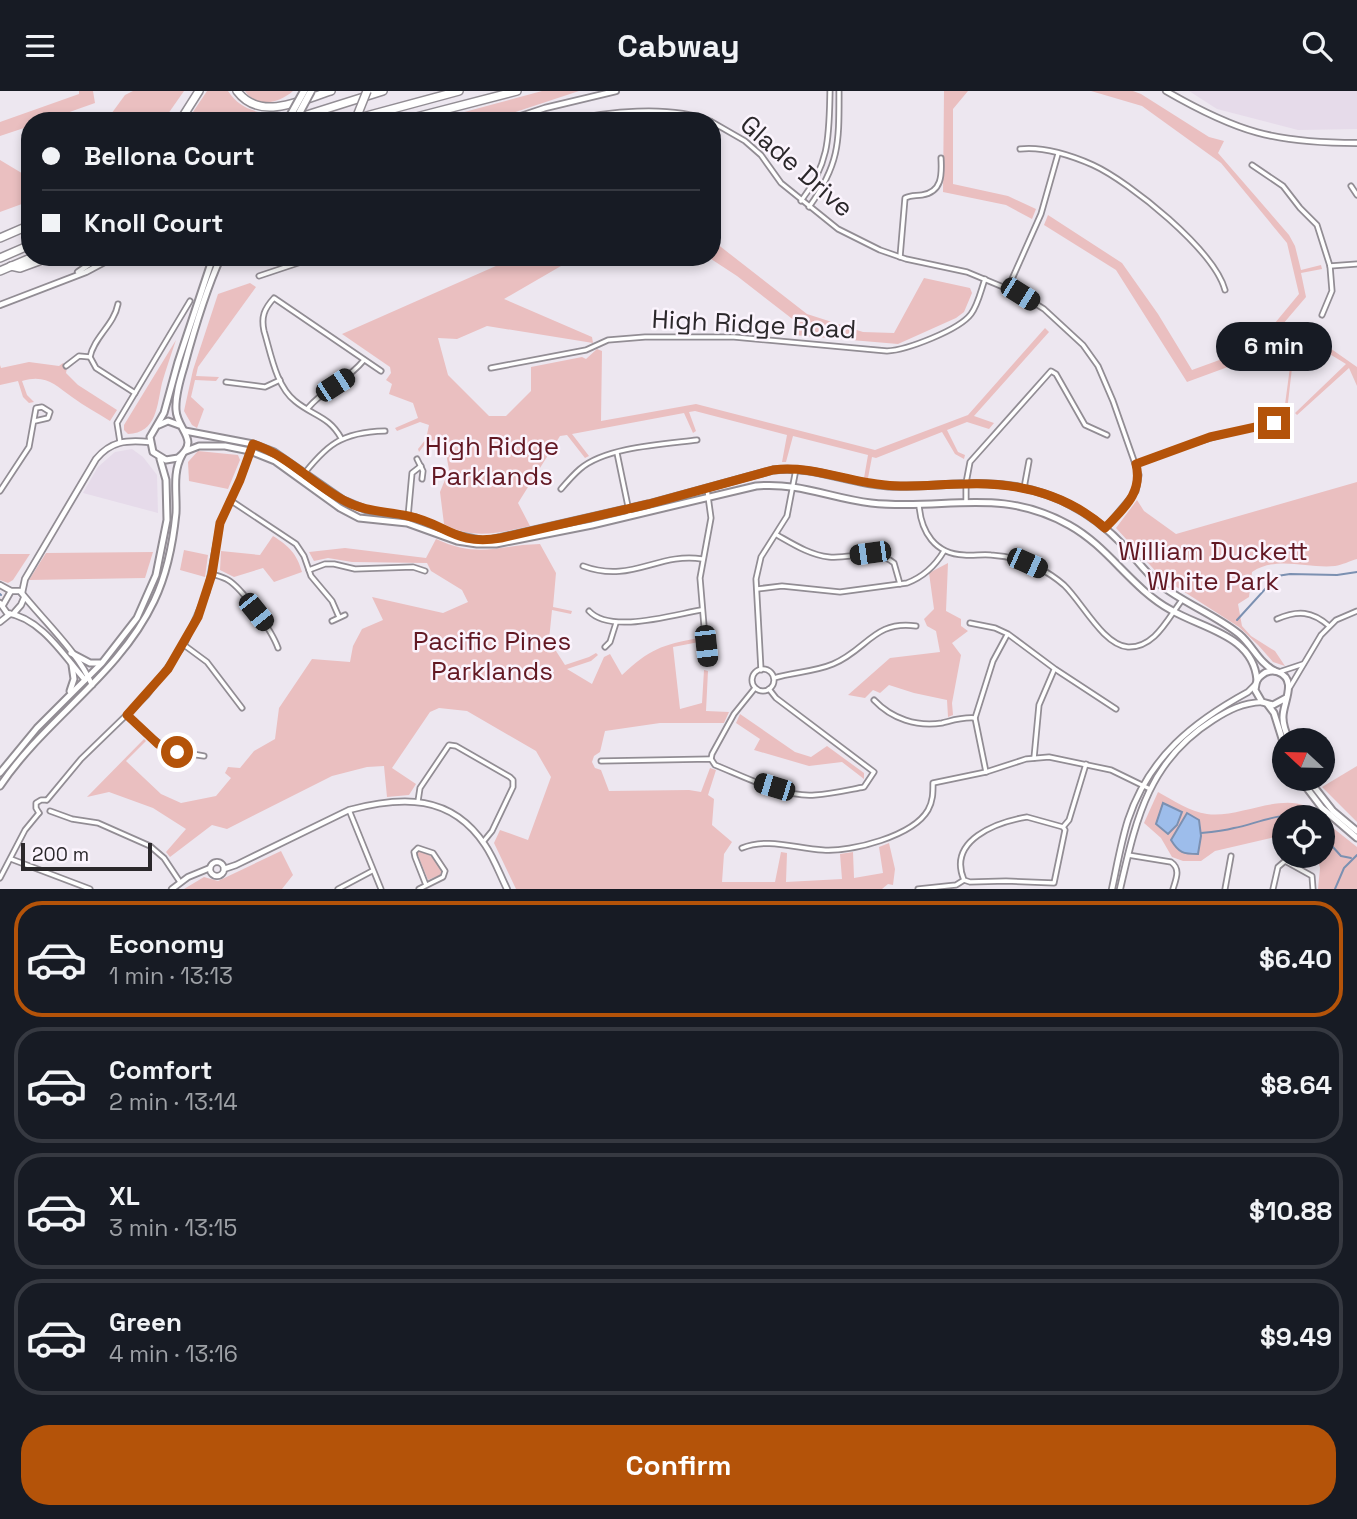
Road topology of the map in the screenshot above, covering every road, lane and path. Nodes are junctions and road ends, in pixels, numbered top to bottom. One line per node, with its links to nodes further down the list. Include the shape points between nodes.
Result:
1 (199, 91): 14 (highway)
2 (237, 91): 5 (highway, via 249,103 276,108)
3 (304, 91): 15 (highway, bridge)
4 (311, 91): 16 (highway, bridge)
5 (331, 91)
6 (367, 91): 18 (highway, bridge)
7 (383, 91): 17 (highway)
8 (459, 91): 19 (highway)
9 (517, 91): 20 (highway)
10 (616, 91): 21 (street)
11 (830, 91): 24 (street)
12 (839, 91): 25 (street)
13 (1166, 91): 23 (street, via 1215,118 1266,136 1307,143)
14 (186, 112)
15 (295, 112)
16 (297, 112)
17 (316, 112)
18 (359, 112)
19 (381, 112)
20 (436, 112)
21 (531, 112)
22 (721, 126): 32 (street, Glade Drive, via 753,148)
23 (1357, 143)
24 (828, 148): 25 (street); 32 (street, via 817,178)
25 (837, 149): 33 (street, via 830,174)
26 (1020, 149): 27 (street)
27 (1058, 154): 53 (street, via 1041,214); 54 (street, via 1094,165 1144,198 1193,243 1222,279)
28 (941, 158): 37 (street, via 936,189 905,198)
29 (1252, 165): 48 (street, via 1283,186 1317,225)
30 (1351, 186): 31 (street)
31 (1357, 195)
32 (801, 201): 33 (street, Glade Drive)
33 (809, 207): 37 (street, Glade Drive, via 863,243)
34 (21, 229): 35 (highway)
35 (0, 238)
36 (21, 249): 38 (highway)
37 (900, 257): 52 (street, Glade Drive)
38 (0, 258)
39 (21, 262): 41 (highway)
40 (1357, 264): 48 (street)
41 (11, 266): 42 (highway); 49 (highway)
42 (25, 266)
43 (87, 266): 51 (street)
44 (95, 266): 51 (street)
45 (210, 266): 71 (main road)
46 (218, 266): 70 (main road, via 191,341 175,408)
47 (289, 266): 50 (street)
48 (1330, 266): 58 (street, via 1332,291)
49 (0, 271)
50 (259, 276)
51 (72, 277): 57 (street)
52 (985, 279): 53 (street, Glade Drive); 62 (street, High Ridge Road, via 970,316 905,349 734,337 645,337 608,340 586,350)
53 (1009, 288): 86 (street, Glade Drive, via 1044,309 1083,345 1098,366)
54 (1225, 290)
55 (190, 301): 66 (street)
56 (118, 304): 59 (street)
57 (0, 306)
58 (1322, 316)
59 (90, 357): 61 (street, via 79,356); 66 (street, via 96,368)
60 (363, 360): 63 (street); 64 (street, via 274,298 265,308 262,323); 67 (street)
61 (66, 366)
62 (491, 368)
63 (381, 371)
64 (281, 380): 65 (street, via 265,387); 67 (street, via 290,396)
65 (226, 382)
66 (135, 393): 77 (street, via 117,423)
67 (307, 409): 75 (street, via 330,422)
68 (35, 421): 68 (street, via 36,408 50,412 48,418); 97 (street, via 29,447)
69 (1290, 421): 86 (street, via 1210,437)
70 (180, 425): 71 (main road); 72 (main road)
71 (156, 426): 78 (main road)
72 (185, 431): 79 (main road); 81 (main road)
73 (385, 431): 75 (street)
74 (1107, 435): 92 (street, via 1085,425 1051,371 970,462)
75 (341, 438): 89 (street)
76 (697, 440): 82 (street)
77 (120, 442): 78 (street); 117 (street, via 104,449 96,459 25,579)
78 (149, 442): 83 (main road)
79 (253, 444): 80 (street); 89 (main road)
80 (250, 451): 81 (main road, via 199,446); 90 (main road); 99 (street)
81 (184, 452): 83 (main road, via 172,460); 150 (main road, via 176,470 171,550 156,598 131,641)
82 (617, 453): 95 (street, via 592,461); 102 (street)
83 (160, 459): 141 (main road, via 167,509 156,575 137,618)
84 (417, 459): 87 (street)
85 (1029, 461): 94 (street)
86 (1136, 464): 105 (street, Glade Drive, via 1136,491)
87 (421, 466): 91 (street); 104 (street, via 412,473)
88 (796, 469): 92 (main road, via 888,486); 93 (street); 96 (main road, via 773,470)
89 (305, 473): 90 (street); 104 (main road, via 354,505)
90 (300, 479): 104 (main road, via 359,518)
91 (422, 479)
92 (966, 484): 94 (main road); 100 (street)
93 (793, 486): 98 (main road, via 756,487); 101 (main road, via 858,501); 106 (street, via 787,516)
94 (1024, 488): 105 (main road, via 1063,502)
95 (561, 489)
96 (707, 489): 98 (street); 102 (main road)
97 (0, 491)
98 (709, 497): 103 (main road); 108 (street, via 710,528)
99 (230, 500): 110 (street, via 296,544); 112 (street, via 217,531)
100 (966, 502): 101 (main road); 123 (main road, via 1014,505 1059,520 1089,538 1141,590)
101 (919, 503): 107 (street, via 925,532)
102 (629, 509): 103 (street); 104 (main road, via 485,541)
103 (630, 516): 104 (main road, via 496,544 448,538)
104 (407, 519)
105 (1105, 528): 118 (main road, via 1156,581)
106 (777, 535): 113 (street, via 818,555 879,554 894,563); 115 (street, via 761,557)
107 (944, 551): 113 (street, via 923,575); 123 (street, via 1011,558 1041,569 1065,586 1106,636 1121,645 1149,641)
108 (702, 559): 109 (street, via 683,557 615,573); 120 (street)
109 (583, 566)
110 (309, 570): 111 (street, via 334,564); 127 (street)
111 (425, 571)
112 (212, 574): 136 (street); 137 (street, via 236,587 270,629)
113 (900, 583): 115 (street, via 840,592)
114 (0, 585): 116 (street)
115 (757, 589): 145 (street)
116 (11, 591): 117 (street); 119 (street)
117 (23, 595): 124 (street); 139 (street)
118 (1182, 600): 123 (street); 146 (main road, via 1236,632)
119 (2, 606): 124 (street); 125 (street)
120 (701, 610): 131 (street); 140 (street)
121 (589, 611): 131 (street)
122 (1357, 611): 134 (street)
123 (1173, 612): 149 (main road, via 1237,643 1254,662)
124 (12, 614): 130 (street); 143 (street, via 38,628)
125 (0, 615)
126 (345, 615): 127 (street)
127 (338, 617): 129 (street)
128 (1277, 619): 134 (street, via 1302,612)
129 (332, 621)
130 (0, 622)
131 (616, 623): 138 (street)
132 (970, 623): 135 (street)
133 (916, 626): 148 (street, via 884,629 831,665)
134 (1329, 626): 142 (street)
135 (1008, 634): 144 (street); 161 (street, via 989,670)
136 (184, 645): 158 (street, via 207,661); 160 (street)
137 (278, 647)
138 (605, 647)
139 (71, 653): 141 (main road, via 92,664); 147 (street)
140 (707, 662)
141 (102, 663): 147 (main road)
142 (1304, 664): 146 (street); 153 (street)
143 (72, 665): 147 (street); 156 (main road, via 74,683)
144 (1055, 669): 159 (street); 165 (street, via 1039,705)
145 (761, 670): 148 (street); 151 (street, via 753,677)
146 (1277, 672): 149 (main road, via 1265,673); 153 (main road, via 1288,681)
147 (87, 678): 150 (street); 156 (main road)
148 (774, 678): 152 (street)
149 (1256, 682): 157 (main road, via 1256,694); 171 (street, via 1181,737)
150 (92, 684): 172 (main road, via 37,739)
151 (755, 688): 152 (street); 166 (street, via 734,714)
152 (769, 689): 166 (street, via 874,772 864,787 813,796 789,792 715,765)
153 (1289, 689): 154 (main road)
154 (1286, 698): 157 (main road, via 1278,704); 163 (main road)
155 (874, 700): 161 (street, via 889,713 912,722)
156 (62, 702): 170 (main road)
157 (1265, 703): 162 (main road); 173 (street, via 1239,705 1204,726 1172,756)
158 (242, 708)
159 (1116, 709)
160 (127, 715): 164 (street, via 164,747); 176 (street)
161 (975, 718): 169 (street)
162 (1279, 728)
163 (1286, 728)
164 (204, 756)
165 (1034, 758): 168 (street); 169 (street)
166 (711, 759): 167 (street)
167 (601, 761)
168 (1086, 764): 171 (street); 181 (street)
169 (986, 772): 185 (street, via 933,783 931,803 922,817 887,838 825,851 759,843)
170 (0, 773)
171 (1144, 785): 173 (street); 203 (street, via 1129,818)
172 (0, 786)
173 (1150, 789): 186 (street)
174 (1310, 791): 183 (main road)
175 (1317, 791): 182 (main road)
176 (47, 800): 179 (street); 180 (street, via 36,803)
177 (418, 800): 178 (street); 184 (street, via 452,812); 184 (street, via 419,788 449,745 510,777 513,787)
178 (349, 810): 190 (street); 191 (street)
179 (50, 811): 180 (street); 194 (street, via 98,823 150,846)
180 (39, 813): 188 (street)
181 (1063, 827): 193 (street, via 1027,817 984,830 962,854); 193 (street, via 1066,833 1054,883)
182 (1357, 831)
183 (1357, 838)
184 (483, 842): 201 (street)
185 (742, 848)
186 (1128, 855): 204 (street); 205 (street, via 1171,862 1178,871)
187 (1231, 856): 206 (street)
188 (11, 859): 192 (street); 196 (street)
189 (210, 868): 190 (street, via 218,862); 190 (street, via 217,876); 194 (street)
190 (224, 869)
191 (372, 871): 198 (street); 199 (street)
192 (0, 878)
193 (964, 880): 202 (street)
194 (180, 882): 197 (street)
195 (426, 885): 195 (street, via 415,857 418,848 433,853 445,871 443,877); 200 (street)
196 (90, 889)
197 (172, 889)
198 (338, 889)
199 (381, 889)
200 (419, 889)
201 (507, 889)
202 (918, 889)
203 (1112, 889)
204 (1120, 889)
205 (1173, 889)
206 (1225, 889)
207 (1273, 889): 208 (street, via 1278,867 1285,860 1312,876)
208 (1313, 889)

